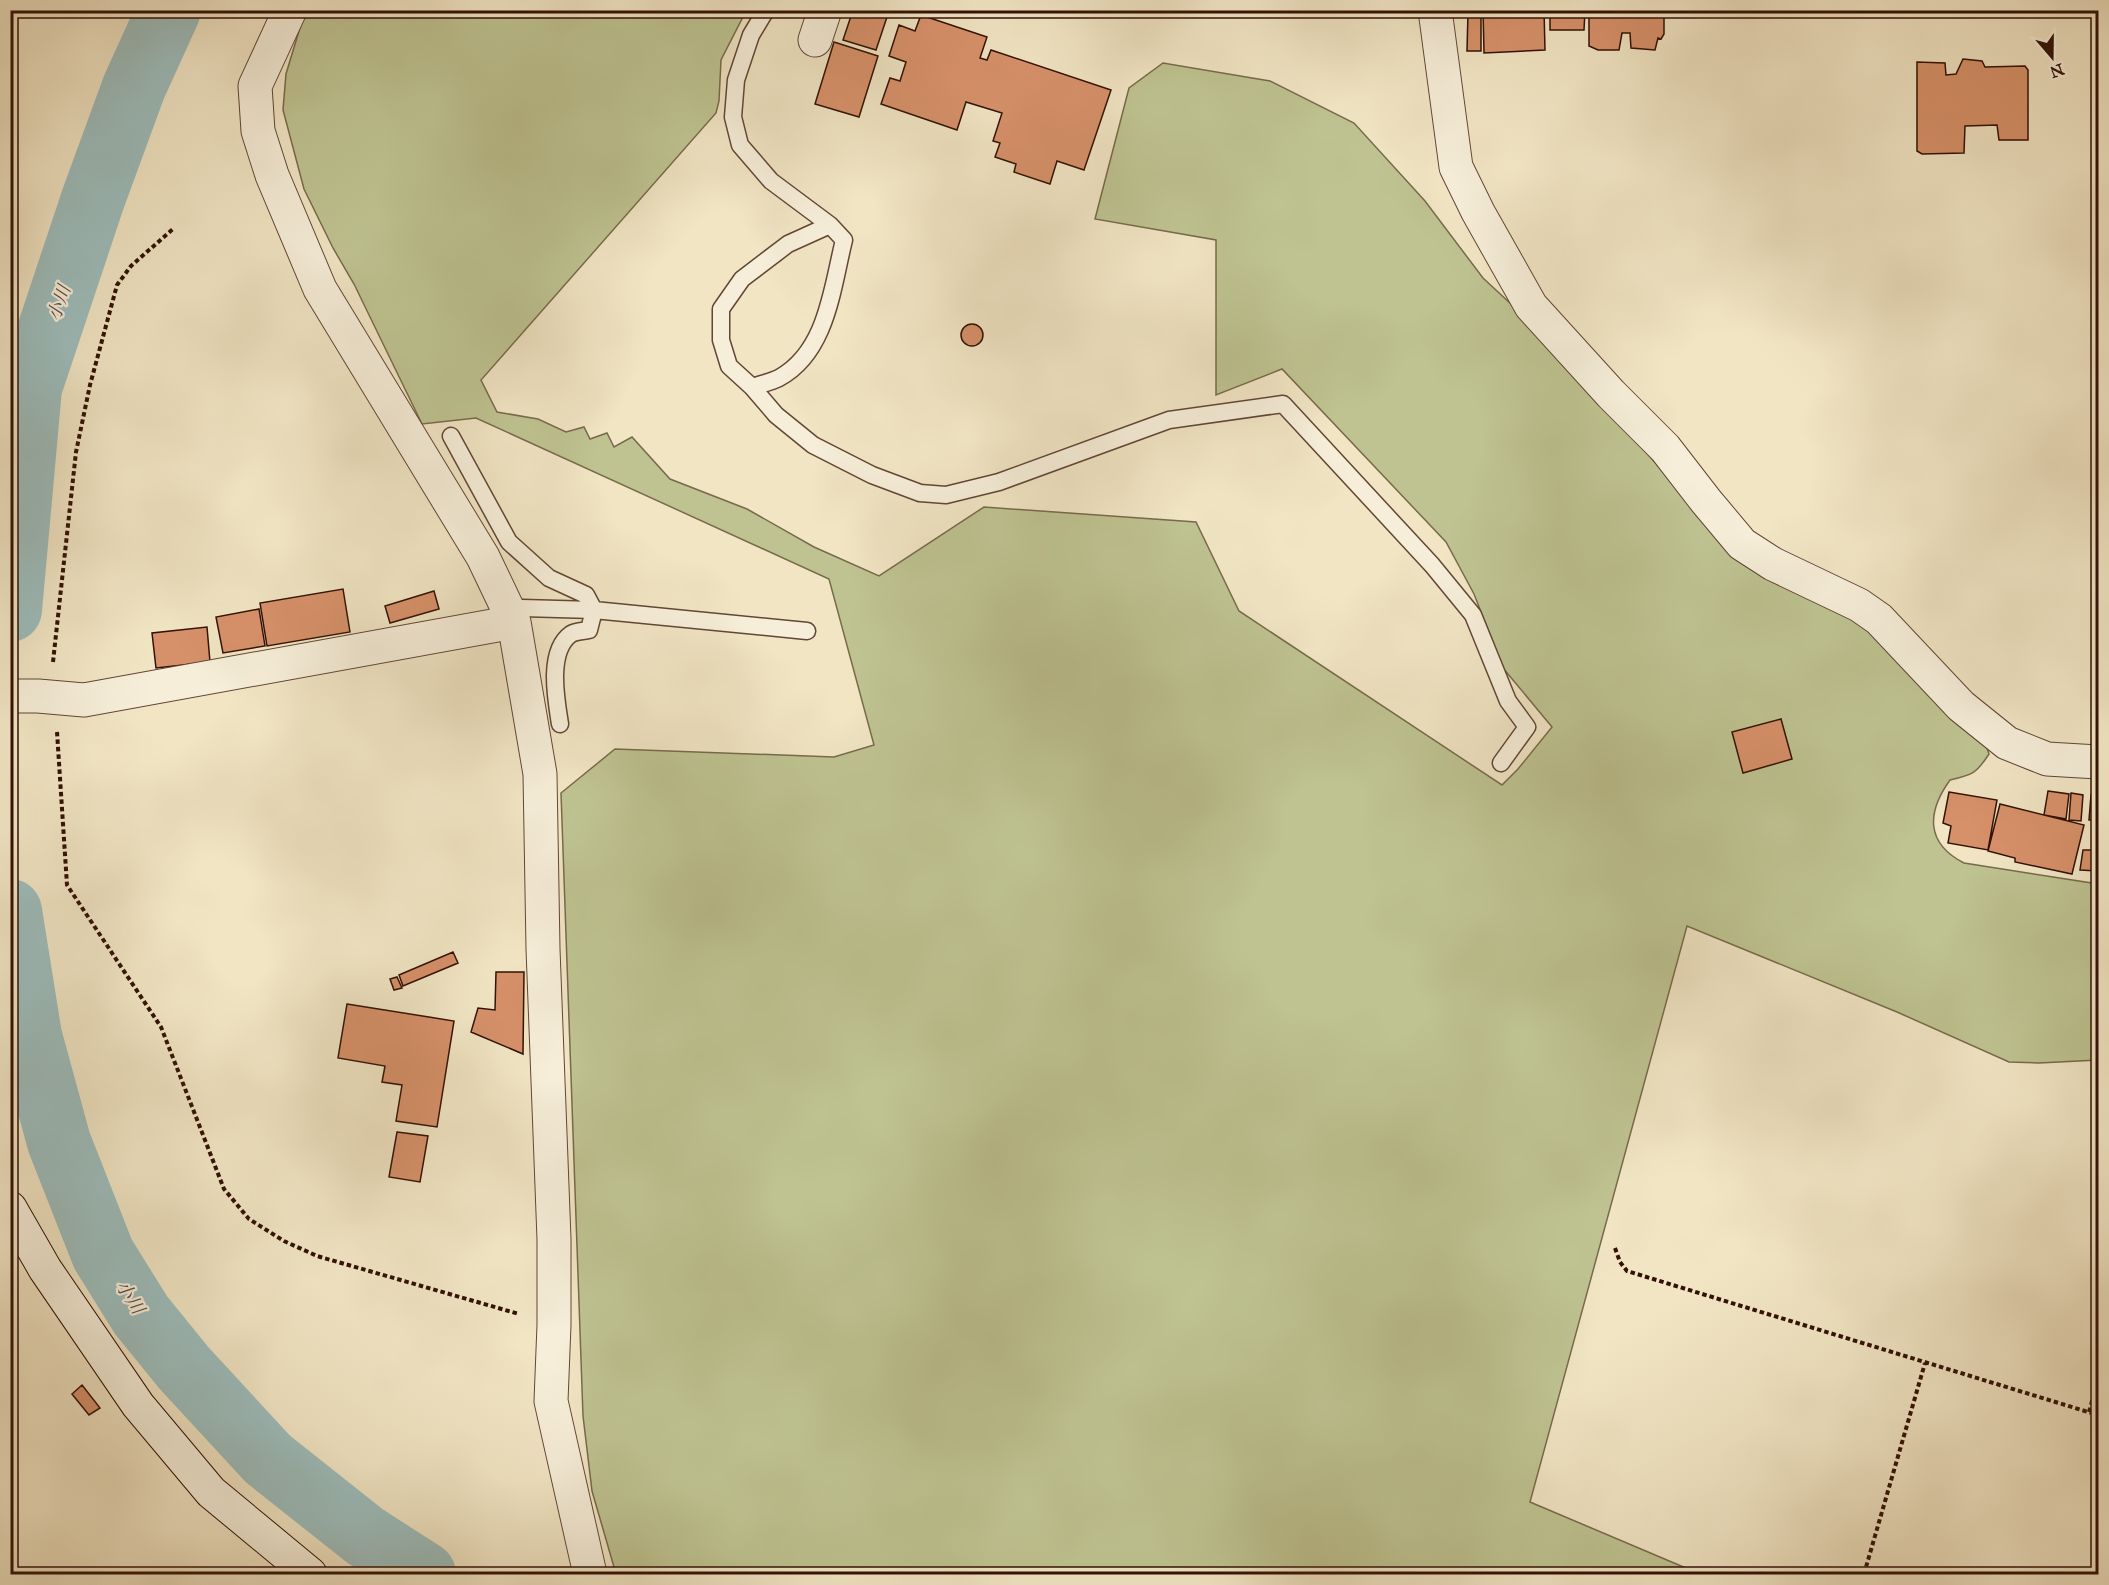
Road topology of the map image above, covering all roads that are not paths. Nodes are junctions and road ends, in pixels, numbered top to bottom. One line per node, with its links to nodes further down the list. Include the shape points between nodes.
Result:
1 (290, 10): 8 (street, via 255,86 258,131 272,175 320,289 483,557)
2 (766, 10): 4 (lane, via 751,35 736,80 733,117 740,145 771,181)
3 (1435, 10): 12 (street, via 1456,167 1531,306 1665,448 1742,544 1879,619 1961,706 2007,743 2047,759)
4 (830, 225): 5 (lane, via 844,240 818,339 804,359 779,378); 5 (lane, via 788,244 742,279 721,309 721,340 729,366)
5 (753, 387): 13 (lane, via 776,416 813,445 872,475 920,493 946,495 999,482 1169,420 1283,404 1473,615 1508,701 1527,728)
6 (451, 436): 7 (lane, via 509,542 549,578 586,595)
7 (594, 610): 8 (lane, via 522,608); 9 (lane); 11 (lane, via 589,630 572,633 559,646 555,689)
8 (512, 617): 10 (street, via 84,700); 16 (street, via 540,774 554,1239 551,1401)
9 (807, 631)
10 (35, 697)
11 (560, 724)
12 (2098, 762)
13 (1501, 763)
14 (10, 1208): 15 (street, via 45,1269 138,1405 211,1492)
15 (310, 1575)
16 (590, 1575)

